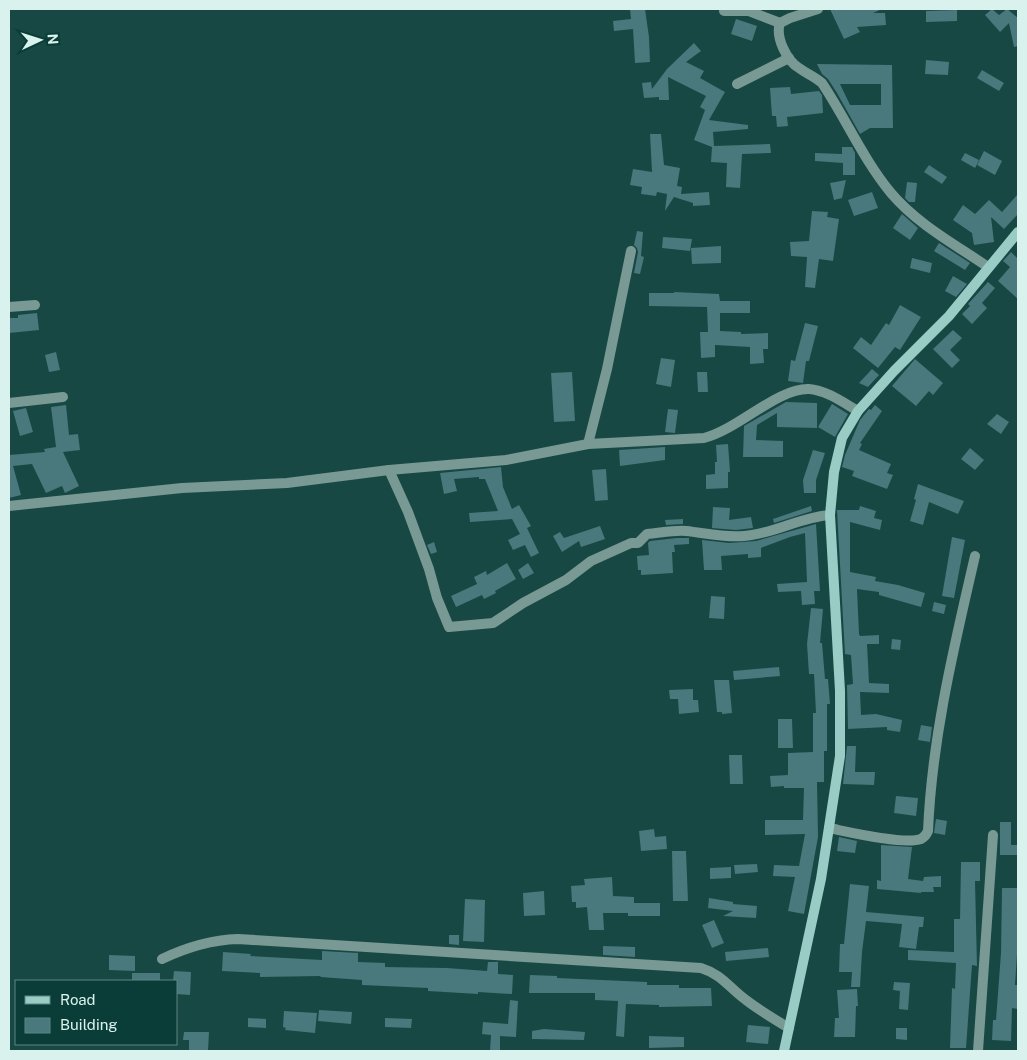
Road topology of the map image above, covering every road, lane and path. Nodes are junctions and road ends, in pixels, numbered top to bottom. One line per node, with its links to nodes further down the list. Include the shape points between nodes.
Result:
1 (818, 9): 3 (street)
2 (724, 11): 3 (street, via 749,11)
3 (780, 23): 4 (street, via 779,32)
4 (789, 58): 5 (street); 8 (street, via 798,68 822,83 864,157 892,194 919,220)
5 (737, 84)
6 (1018, 232): 8 (street)
7 (631, 251): 14 (street)
8 (988, 267): 13 (street, via 949,316)
9 (35, 305): 10 (street)
10 (9, 307)
11 (63, 397): 12 (street)
12 (9, 403)
13 (858, 411): 14 (street, via 810,389 793,391 704,438); 17 (street, via 842,438 834,472)
14 (588, 444): 15 (street, via 506,460)
15 (389, 470): 16 (street, via 287,483 182,488); 17 (street, via 408,512 449,628 493,623 566,580 591,561 630,543 638,544 647,534 684,531 742,537 772,531 813,516)
16 (9, 506)
17 (830, 516): 19 (street, via 841,739)
18 (975, 556): 19 (street, via 939,725 926,836 916,840 900,839)
19 (829, 828): 22 (street)
20 (993, 835): 24 (street)
21 (162, 958): 22 (street, via 210,941 238,939 701,968 722,978 737,994)
22 (789, 1028): 23 (street)
23 (784, 1051)
24 (978, 1051)

